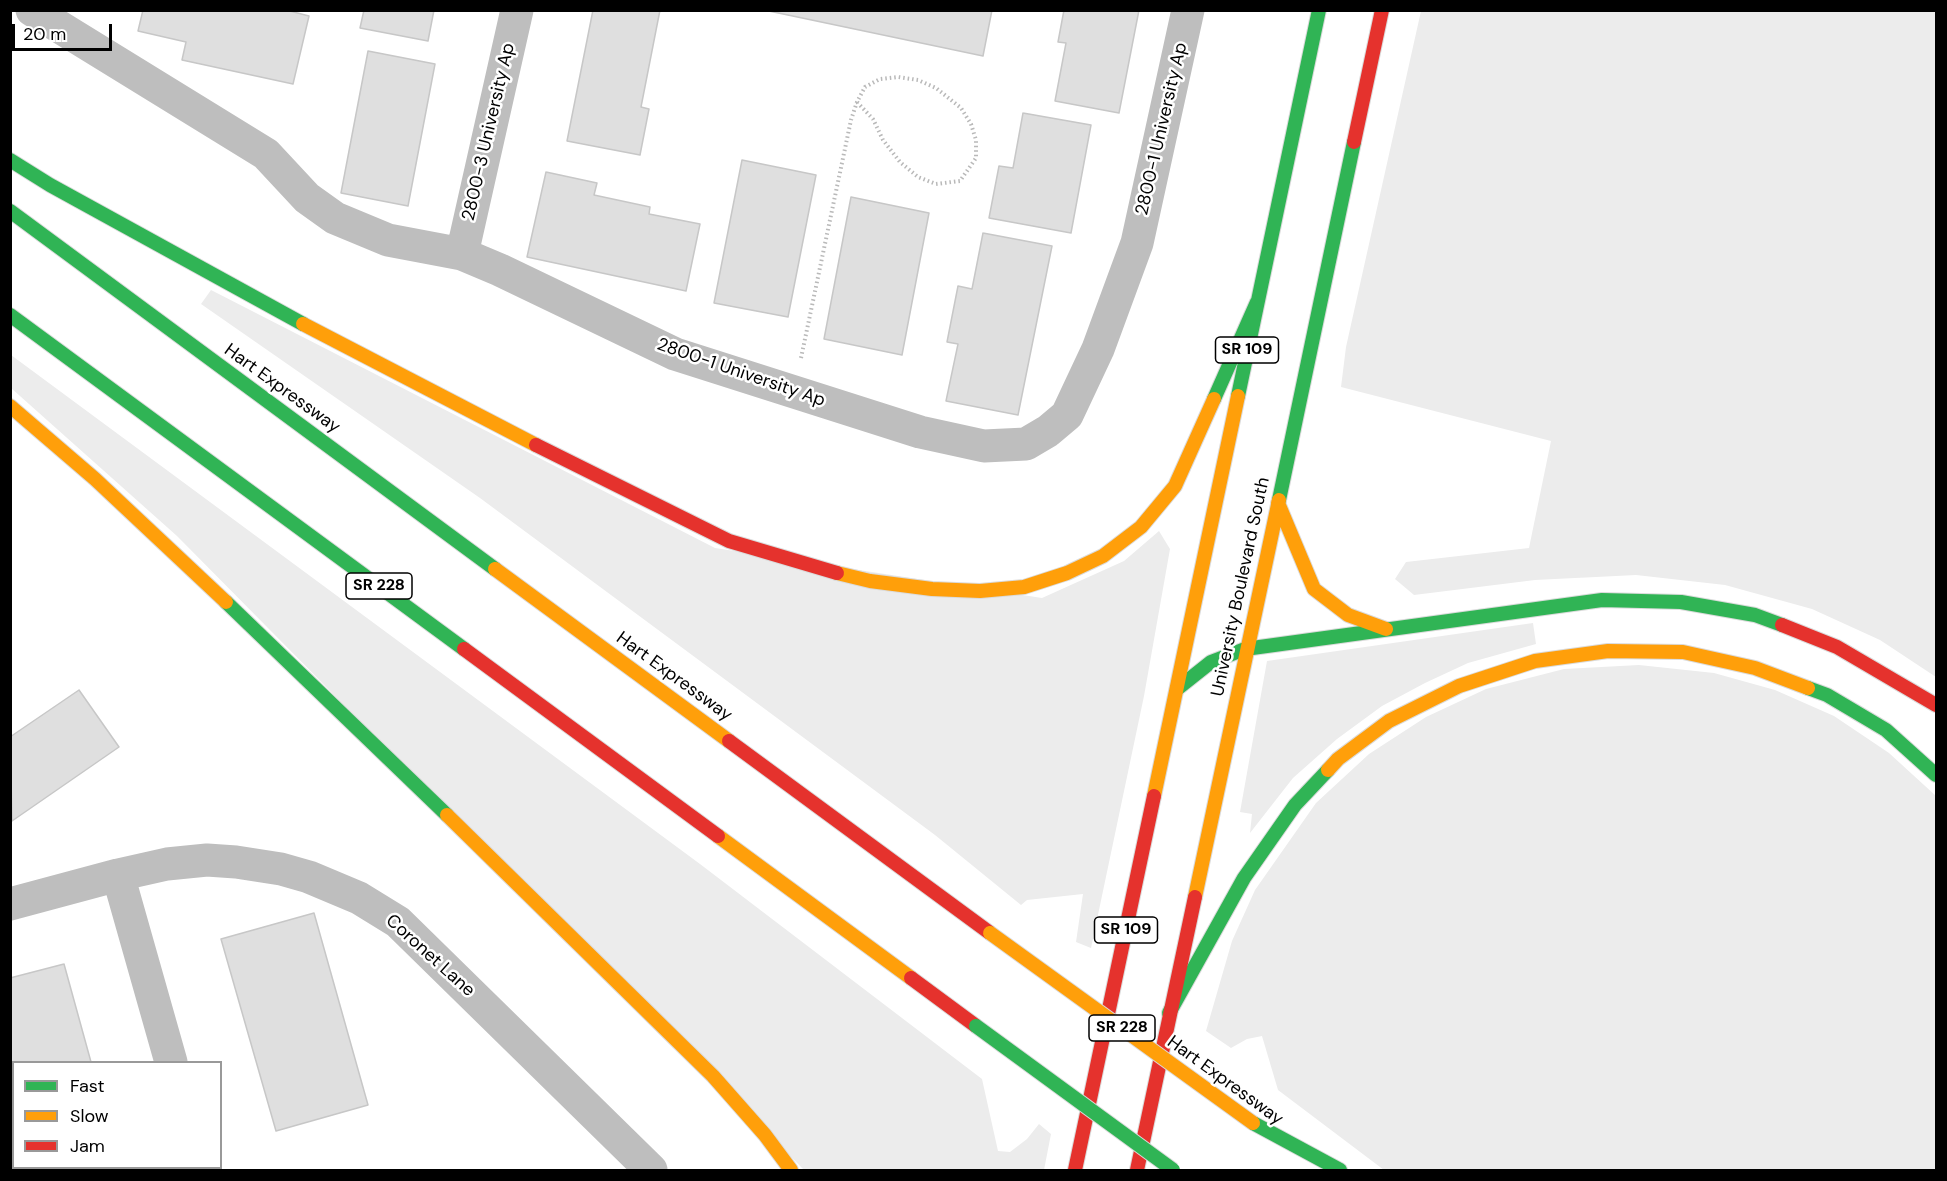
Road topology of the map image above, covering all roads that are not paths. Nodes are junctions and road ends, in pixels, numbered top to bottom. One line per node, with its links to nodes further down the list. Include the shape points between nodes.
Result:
1 (32, 10): 8 (street, 2800-1 University Ap, via 266,154 307,198 335,218 388,240)
2 (517, 10): 8 (street, 2800-3 University Ap)
3 (1188, 10): 8 (street, 2800-1 University Ap, via 1137,243 1098,350 1066,415 1026,444 984,446 920,432 675,354)
4 (1320, 10): 9 (main road, SR 109)
5 (1382, 10): 12 (main road, University Boulevard South / SR 109)
6 (10, 160): 9 (main road, via 290,318 729,541 859,578 932,588 980,591 1024,587 1068,573 1103,556 1141,527 1175,486)
7 (10, 211): 22 (main road, Hart Expressway / SR 228, bridge)
8 (462, 254)
9 (1257, 303): 15 (main road, SR 109)
10 (10, 315): 27 (main road, SR 228, bridge)
11 (10, 406): 24 (main road, via 95,479 340,710 713,1076)
12 (1278, 502): 13 (main road, via 1314,589 1348,615); 14 (main road, University Boulevard South / SR 109)
13 (1387, 630): 14 (main road); 16 (main road, via 1602,600 1681,602 1755,615 1838,646)
14 (1245, 649): 15 (main road, via 1211,662); 20 (main road, University Boulevard South / SR 109)
15 (1177, 689): 25 (main road, SR 109)
16 (1936, 705)
17 (1936, 775): 20 (main road, via 1886,730 1827,695 1755,668 1683,652 1608,651 1535,661 1459,686 1389,722 1338,759 1295,805 1244,878)
18 (118, 874): 19 (street, Coronet Lane); 21 (street); 23 (street, Coronet Lane, via 167,864 236,861 300,874 359,898 398,922)
19 (10, 904)
20 (1169, 1013): 26 (main road, University Boulevard South / SR 109)
21 (171, 1061)
22 (1253, 1123): 28 (main road, Hart Expressway / SR 228); 29 (main road)
23 (651, 1170)
24 (791, 1170)
25 (1075, 1170)
26 (1137, 1170)
27 (1173, 1170)
28 (1317, 1170)
29 (1340, 1170)

